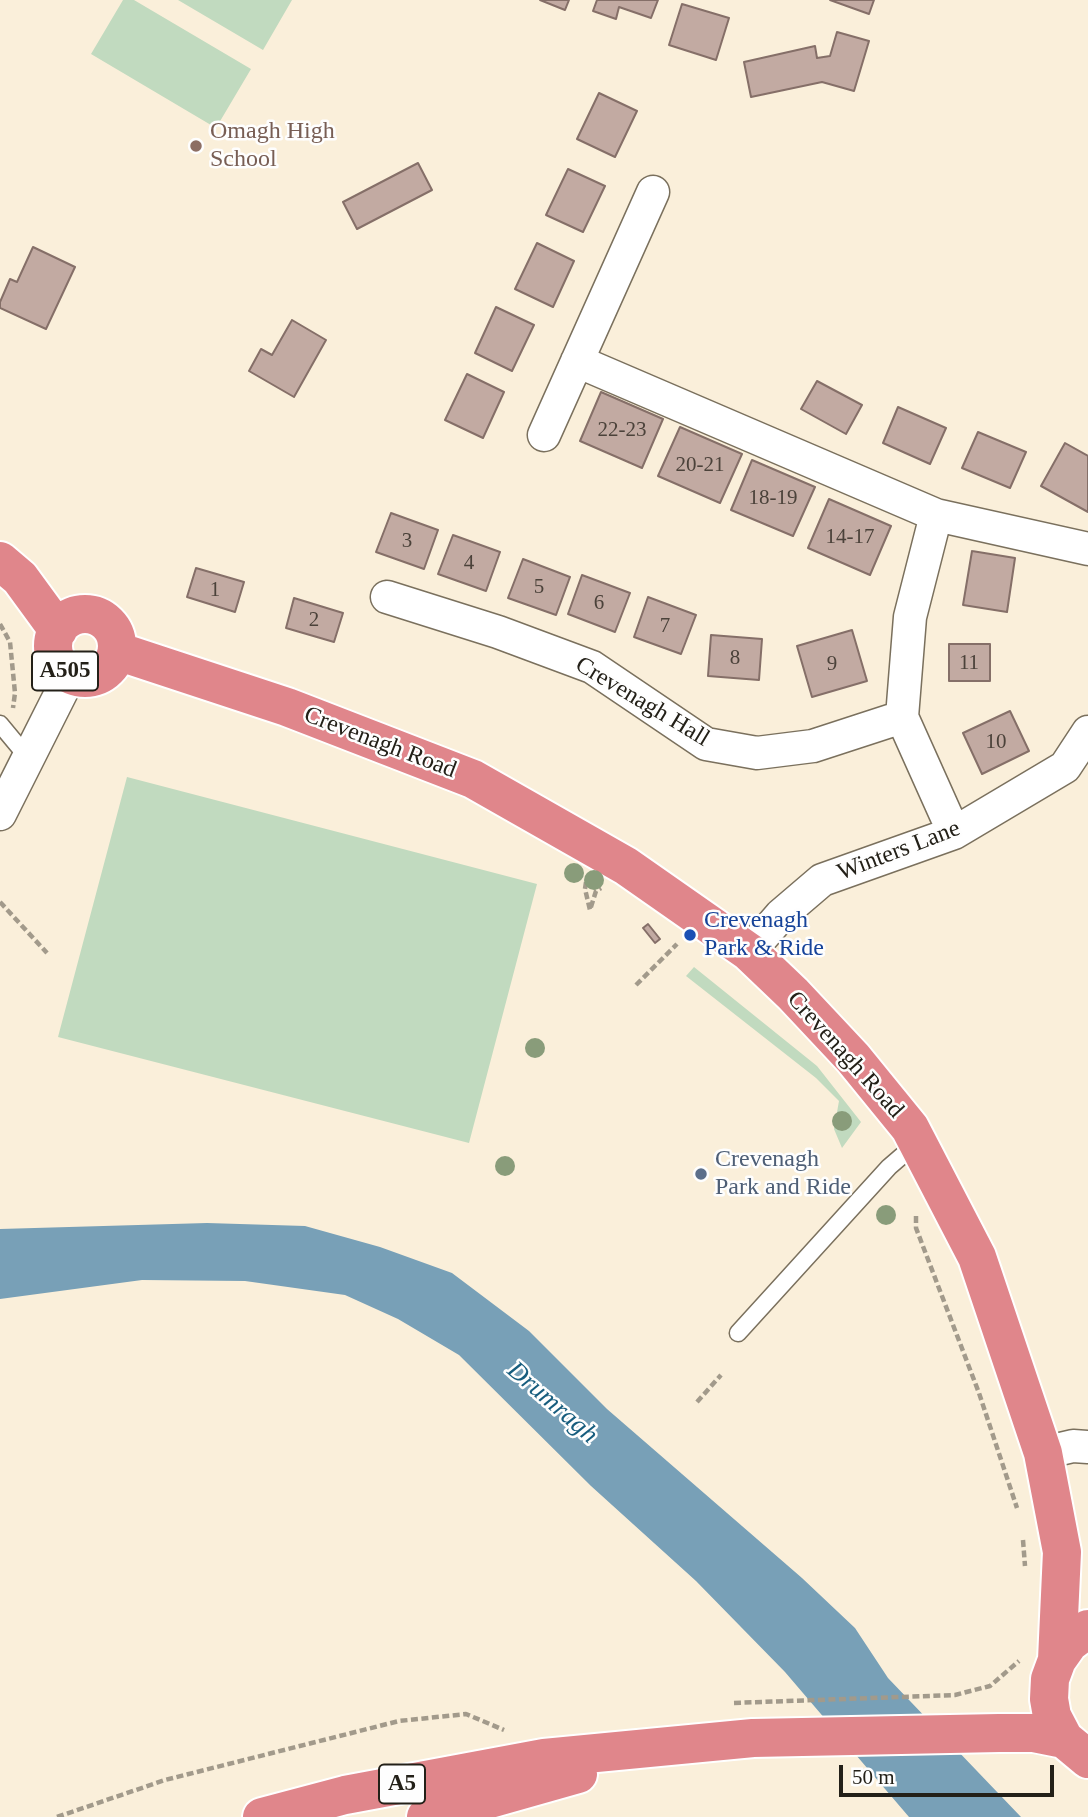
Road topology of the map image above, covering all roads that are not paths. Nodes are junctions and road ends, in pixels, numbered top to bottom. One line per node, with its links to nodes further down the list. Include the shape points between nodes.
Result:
1 (653, 192): 2 (street)
2 (577, 361): 3 (street); 4 (street)
3 (544, 435)
4 (936, 515): 5 (street); 11 (street, via 910,617)
5 (1088, 549)
6 (0, 561): 8 (highway, A505, via 20,578)
7 (387, 597): 11 (street, Crevenagh Hall, via 593,667 706,744 757,753 813,746)
8 (58, 629): 9 (highway, A505, via 75,615 97,616 113,630); 10 (highway, A505, via 56,660)
9 (117, 651): 10 (highway, A505, via 108,670 100,675); 17 (highway, Crevenagh Road / A505, via 287,707 473,779 626,866)
10 (70, 675): 14 (street)
11 (902, 717): 16 (street)
12 (4, 729): 14 (lane)
13 (1088, 732): 16 (street, Winters Lane, via 1065,767)
14 (29, 760): 15 (street)
15 (0, 814)
16 (954, 833): 17 (street, Winters Lane, via 822,880 781,915)
17 (749, 952): 18 (highway, Crevenagh Road / A505, via 853,1058)
18 (918, 1142): 19 (lane, via 889,1167); 21 (highway, Crevenagh Road / A505, via 977,1257)
19 (738, 1333)
20 (1088, 1447): 21 (street)
21 (1043, 1453): 22 (highway, Crevenagh Road / A505)
22 (1062, 1552): 23 (highway); 25 (highway, Crevenagh Road / A505)
23 (1088, 1580)
24 (1088, 1629): 25 (highway, via 1069,1643)
25 (1057, 1660): 26 (highway, A5)
26 (1049, 1699): 27 (highway, A5, via 1025,1719); 29 (highway, A5, via 1052,1716)
27 (988, 1733): 28 (highway, A5); 29 (highway, A5, via 1034,1733)
28 (685, 1744): 30 (highway, A5, via 544,1758 345,1795); 31 (highway)
29 (1076, 1749)
30 (262, 1817)
31 (426, 1817)

